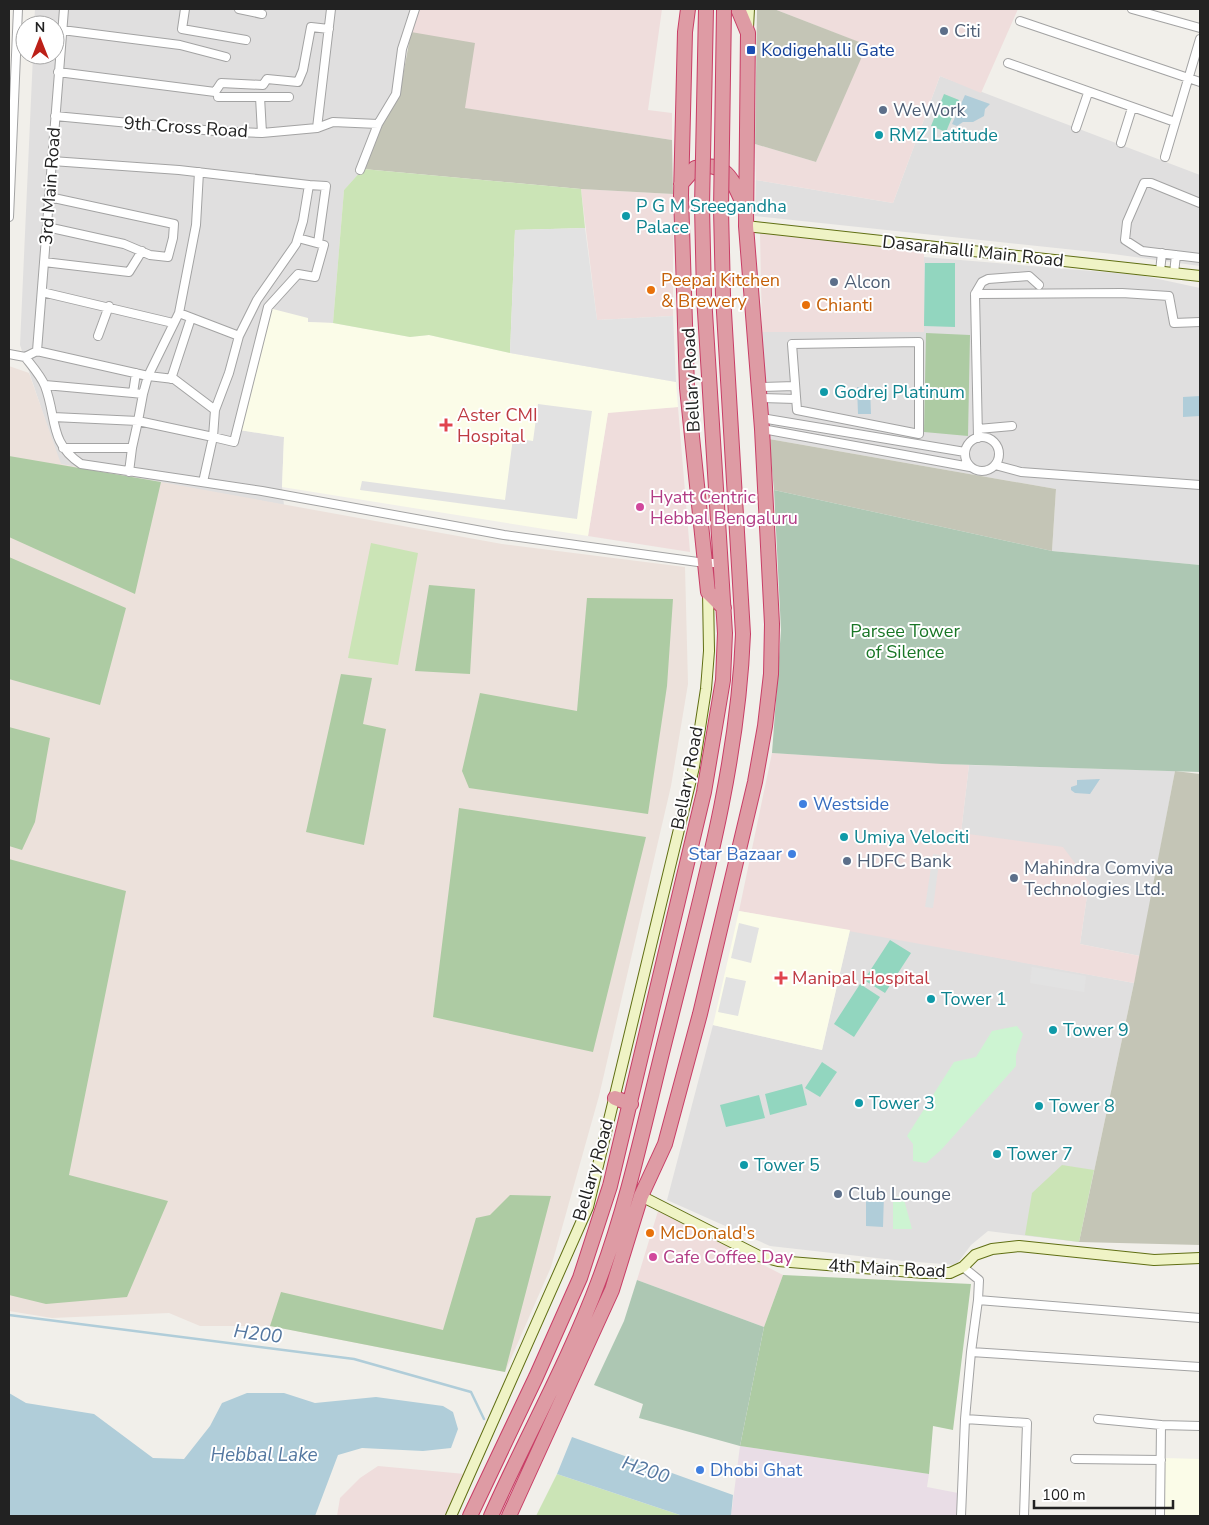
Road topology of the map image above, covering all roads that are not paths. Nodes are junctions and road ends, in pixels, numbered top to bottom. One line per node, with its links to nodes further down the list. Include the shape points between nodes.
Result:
1 (18, 9): 23 (street)
2 (185, 9): 15 (street)
3 (239, 9): 12 (street)
4 (331, 9): 16 (street)
5 (415, 9): 36 (street, via 402,49 396,94)
6 (688, 9): 46 (highway)
7 (706, 9): 104 (highway, Bellary Road, bridge, via 702,206 704,296)
8 (724, 9): 124 (highway, Bellary Road, bridge, via 723,295 743,634 740,687 726,793 627,1194 600,1278)
9 (738, 9): 18 (highway)
10 (749, 9): 18 (street)
11 (1132, 9): 14 (street)
12 (262, 14)
13 (1020, 21): 27 (street)
14 (1200, 28)
15 (182, 29): 20 (street); 21 (street)
16 (329, 29): 26 (street, via 311,27 298,82 267,79 263,85 221,83 214,92); 37 (street)
17 (65, 30): 21 (street)
18 (748, 33): 51 (highway)
19 (1200, 39): 27 (street)
20 (246, 40)
21 (180, 45): 22 (street)
22 (226, 56)
23 (12, 58): 39 (street)
24 (1008, 63): 29 (street)
25 (59, 65): 26 (street, 3rd Main Road)
26 (58, 72): 34 (street, 3rd Main Road)
27 (1189, 78): 28 (street); 35 (street)
28 (1200, 82)
29 (1088, 93): 33 (street); 38 (street)
30 (218, 97): 31 (street)
31 (260, 97): 32 (street); 40 (street)
32 (289, 97)
33 (1132, 108): 35 (street); 41 (street)
34 (55, 116): 40 (street, 9th Cross Road); 43 (street, 3rd Main Road)
35 (1175, 122): 42 (street)
36 (378, 124): 37 (street, 9th Cross Road, via 332,122); 44 (street)
37 (317, 128): 40 (street, 9th Cross Road)
38 (1076, 128)
39 (11, 133): 49 (street)
40 (262, 133)
41 (1121, 142)
42 (1165, 157)
43 (52, 161): 45 (street); 48 (street, 3rd Main Road)
44 (360, 170)
45 (199, 172): 47 (street); 69 (street, via 196,225)
46 (681, 184): 51 (highway, via 694,168 714,166 729,175); 103 (highway, via 687,388)
47 (309, 185): 55 (street); 56 (street, via 326,186)
48 (49, 197): 54 (street, 3rd Main Road); 57 (street, via 174,224 168,256 159,257)
49 (9, 198): 52 (street)
50 (1200, 203): 58 (street, via 1144,183 1127,222 1125,240 1142,250)
51 (746, 212): 53 (highway)
52 (9, 217)
53 (746, 226): 62 (street, Dasarahalli Main Road); 84 (highway)
54 (47, 227): 57 (street); 61 (street, 3rd Main Road)
55 (298, 238): 56 (street); 74 (street, via 257,300)
56 (318, 243): 93 (street, via 324,245 315,277 298,274 268,307 234,442)
57 (142, 251): 61 (street, via 130,272)
58 (1162, 253): 59 (street); 62 (street)
59 (1176, 255): 60 (street); 63 (street)
60 (1200, 258)
61 (44, 262): 66 (street, 3rd Main Road)
62 (1160, 271): 63 (street, Dasarahalli Main Road)
63 (1174, 273): 64 (street, Dasarahalli Main Road)
64 (1200, 276)
65 (1039, 285): 67 (street, via 1029,276 988,279 982,282)
66 (42, 292): 68 (street); 75 (street, 3rd Main Road)
67 (975, 294): 71 (street, via 1122,293 1169,296 1174,323); 92 (street)
68 (109, 306): 72 (street); 73 (street)
69 (179, 313): 70 (street); 72 (street)
70 (191, 318): 74 (street); 80 (street)
71 (1200, 322)
72 (173, 323): 79 (street)
73 (98, 336)
74 (240, 336): 87 (street)
75 (37, 351): 77 (street); 78 (street)
76 (9, 354): 77 (street)
77 (25, 357): 81 (street)
78 (136, 373): 79 (street); 83 (street)
79 (148, 376): 80 (street); 85 (street)
80 (171, 379): 87 (street)
81 (44, 385): 83 (street); 88 (street)
82 (795, 386): 84 (street); 86 (street); 86 (street, via 792,344 919,342 919,434 797,410)
83 (133, 393): 85 (street)
84 (759, 393): 86 (street); 90 (highway)
85 (143, 394): 89 (street)
86 (796, 399)
87 (215, 410): 93 (street)
88 (53, 417): 89 (street); 95 (street)
89 (138, 422): 93 (street); 96 (street)
90 (761, 423): 97 (street); 99 (street); 109 (highway, via 772,624 765,726 755,782 700,1014 665,1144)
91 (1012, 426): 92 (street)
92 (978, 428): 94 (street)
93 (213, 437): 101 (street)
94 (978, 438): 97 (street, via 969,443); 98 (street, via 988,439 996,446 998,456)
95 (63, 448): 96 (street); 100 (street, via 67,455 81,464)
96 (132, 448): 100 (street)
97 (965, 452): 99 (street)
98 (995, 465): 99 (street, via 986,471); 102 (street, via 1021,472)
99 (970, 467)
100 (130, 472): 101 (street)
101 (203, 482): 103 (street, via 504,535)
102 (1200, 485)
103 (705, 563): 104 (street); 105 (highway)
104 (721, 563): 106 (highway, Bellary Road)
105 (708, 592): 106 (highway); 107 (street, via 707,680 695,759)
106 (724, 608): 108 (highway, Bellary Road, via 723,680 715,738 685,880)
107 (615, 1098): 108 (highway); 122 (street, via 588,1207)
108 (631, 1104): 123 (highway, Bellary Road, via 610,1186 580,1278)
109 (641, 1196): 111 (street, 4th Main Road, via 778,1262 924,1273 950,1273); 125 (highway, via 612,1290)
110 (1200, 1258): 111 (street, 4th Main Road, via 1154,1260 1020,1246 992,1249 975,1256)
111 (962, 1267): 112 (street, via 980,1280)
112 (978, 1300): 113 (street); 114 (street)
113 (1200, 1318)
114 (971, 1352): 115 (street); 116 (street)
115 (1200, 1367)
116 (965, 1419): 126 (street); 127 (street, via 1027,1423)
117 (1098, 1419): 118 (street)
118 (1162, 1425): 119 (street); 121 (street)
119 (1200, 1426)
120 (1075, 1459): 121 (street)
121 (1161, 1460): 128 (street)
122 (451, 1516)
123 (470, 1516)
124 (491, 1516)
125 (509, 1516)
126 (960, 1516)
127 (1024, 1516)
128 (1160, 1516)

